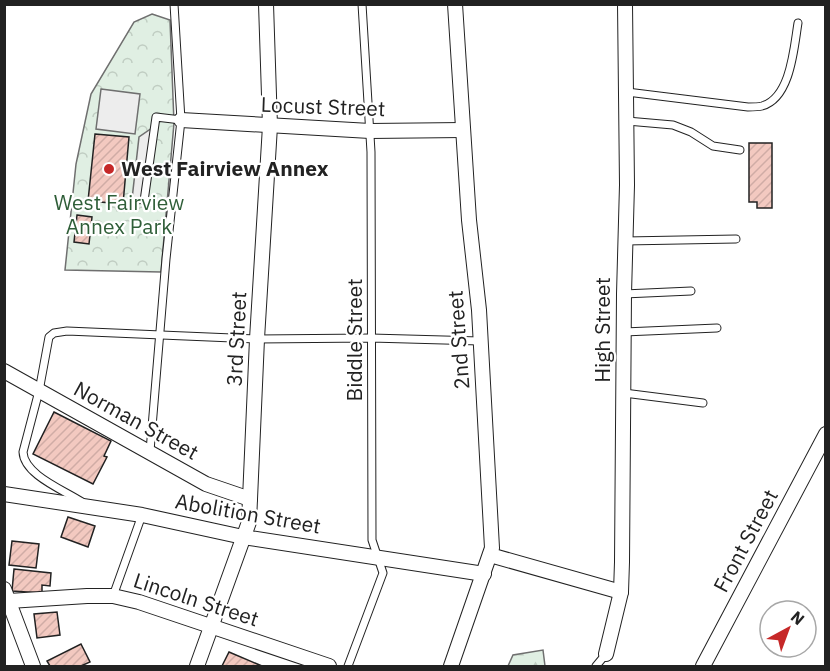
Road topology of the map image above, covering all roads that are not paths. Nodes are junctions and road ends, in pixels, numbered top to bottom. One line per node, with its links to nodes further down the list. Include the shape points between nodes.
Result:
1 (174, 4): 8 (lane)
2 (266, 4): 10 (street, 3rd Street)
3 (362, 4): 12 (lane, Biddle Street)
4 (455, 4): 11 (street, 2nd Street)
5 (625, 4): 7 (street, High Street)
6 (798, 23): 7 (lane, via 785,84 779,95 762,106)
7 (627, 92): 9 (street, High Street)
8 (181, 120): 10 (street, Locust Street); 14 (lane); 14 (lane, via 156,117 144,201)
9 (627, 121): 13 (lane, via 674,125 713,146); 16 (street, High Street)
10 (270, 126): 12 (street, Locust Street); 23 (street, 3rd Street)
11 (463, 130): 12 (street, Locust Street); 24 (street, 2nd Street)
12 (370, 131): 22 (lane, Biddle Street)
13 (740, 150)
14 (172, 207): 21 (lane)
15 (736, 239): 16 (lane)
16 (625, 241): 18 (street, High Street)
17 (691, 291): 18 (lane)
18 (624, 294): 20 (street, High Street)
19 (717, 328): 20 (lane)
20 (624, 332): 27 (street, High Street)
21 (160, 336): 23 (lane); 26 (lane, via 54,333 49,337); 30 (lane)
22 (371, 338): 23 (lane); 24 (lane); 37 (lane, Biddle Street, via 372,540)
23 (257, 339): 32 (street, 3rd Street)
24 (480, 341): 36 (street, 2nd Street)
25 (4, 371): 26 (street, Norman Street)
26 (39, 391): 30 (street, Norman Street); 33 (lane, via 23,459 29,468)
27 (624, 393): 28 (lane); 39 (street, High Street)
28 (703, 403)
29 (825, 434): 50 (street, Front Street)
30 (150, 451): 32 (street, Norman Street, via 206,484)
31 (4, 494): 33 (street, Abolition Street)
32 (250, 499): 35 (street, 3rd Street, via 249,522)
33 (86, 506): 34 (street, Abolition Street)
34 (142, 516): 35 (street, Abolition Street); 41 (lane)
35 (243, 537): 37 (street, Abolition Street); 42 (street, 3rd Street)
36 (490, 555): 38 (street, 2nd Street); 39 (street)
37 (378, 557): 38 (street, Abolition Street); 47 (lane, Biddle Street, via 383,573)
38 (484, 574): 48 (street, 2nd Street)
39 (621, 592): 43 (street, High Street)
40 (7, 595): 41 (street, Lincoln Street); 45 (street)
41 (113, 596): 42 (street, Lincoln Street)
42 (212, 626): 44 (street, Lincoln Street); 46 (street, 3rd Street)
43 (606, 654): 49 (lane)
44 (320, 665)
45 (33, 666)
46 (197, 666)
47 (348, 666)
48 (452, 666)
49 (596, 666)
50 (703, 666)

